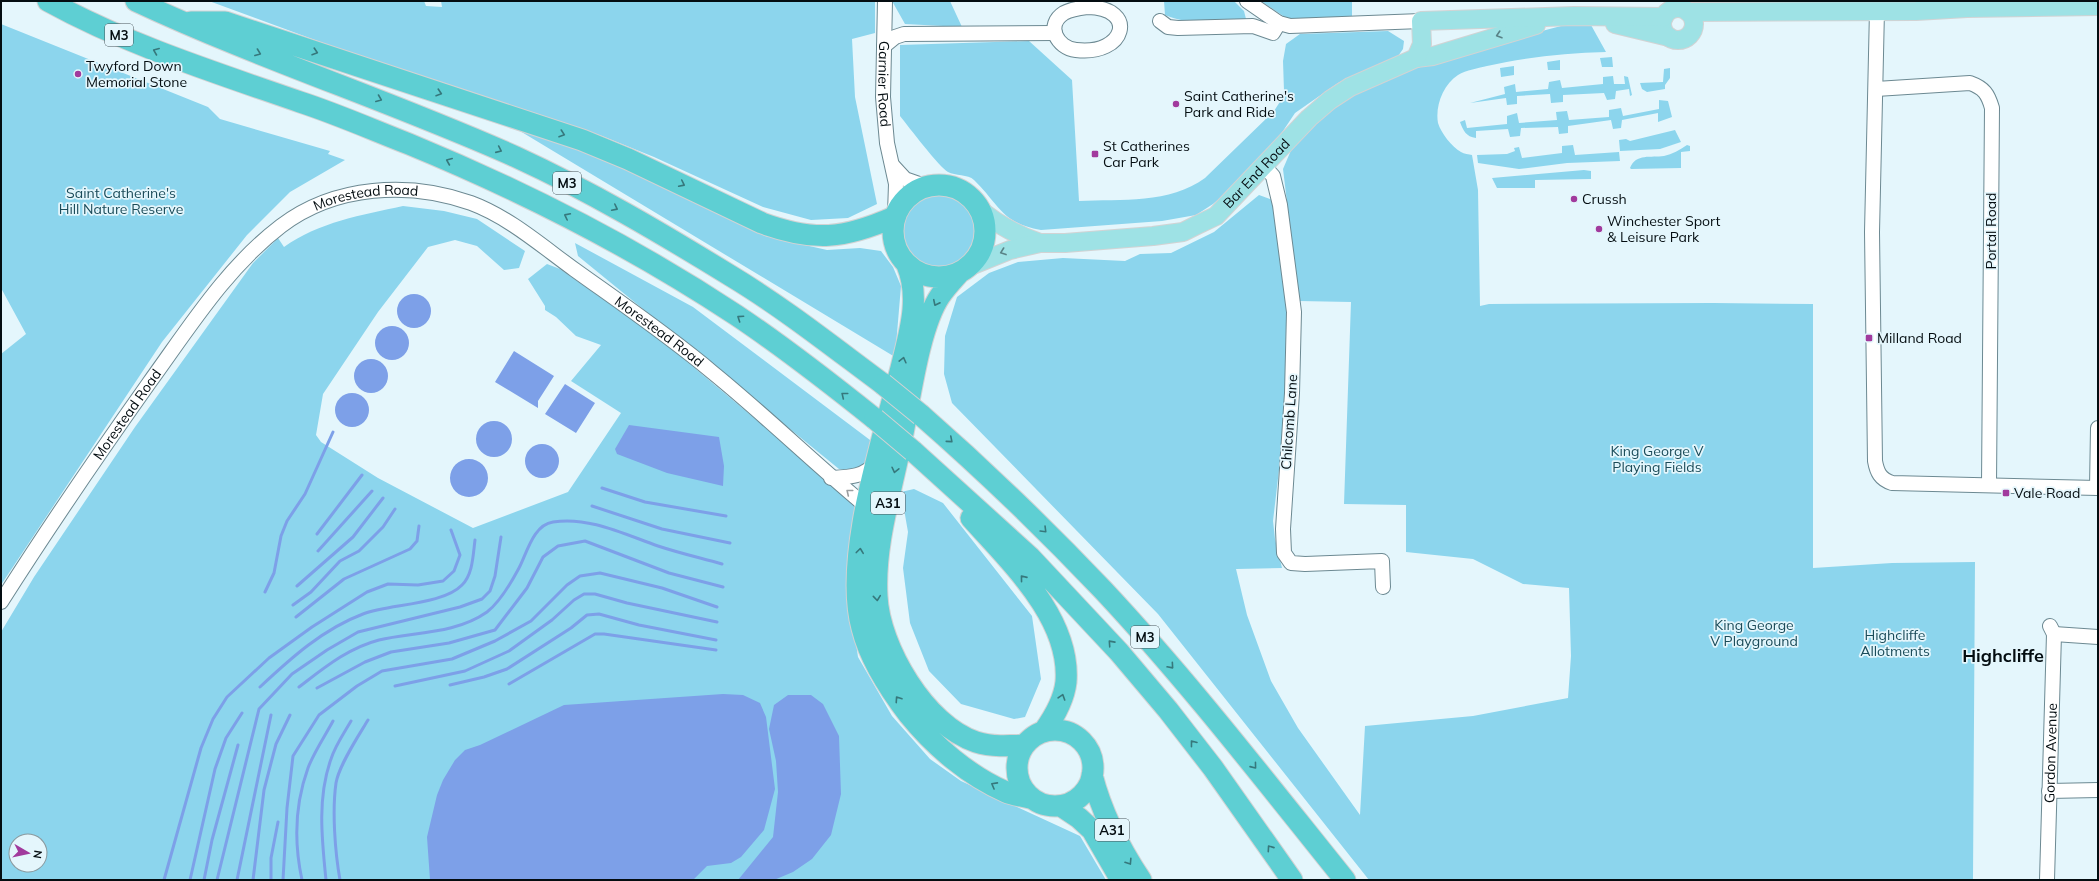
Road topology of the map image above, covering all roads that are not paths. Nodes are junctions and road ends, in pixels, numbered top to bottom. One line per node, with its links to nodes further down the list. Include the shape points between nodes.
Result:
1 (48, 1): 28 (highway, M3, one-way to 1, bridge, via 794,356 736,315 684,282 557,210 409,144 302,102 225,77 152,49)
2 (136, 1): 12 (highway, M3)
3 (885, 1): 16 (street, Garnier Road)
4 (1247, 1): 13 (street)
5 (2098, 6): 6 (main road)
6 (1877, 10): 7 (main road, via 1722,13); 18 (street)
7 (1679, 11): 8 (main road); 15 (main road, via 1662,26); 15 (main road, via 1690,35 1677,40)
8 (1596, 17): 9 (main road); 15 (main road)
9 (1549, 18): 11 (main road); 17 (main road, Bar End Road, one-way to 17, via 1535,25 1433,56)
10 (1160, 21): 13 (street, via 1178,28)
11 (1421, 21): 13 (street); 17 (main road, via 1422,44)
12 (182, 22): 23 (highway, M3, one-way to 23, via 225,22 582,140 781,230 809,236 846,233); 47 (highway, M3, one-way to 47, bridge, via 424,117 560,179 666,235 732,276 883,384 976,463 1104,591 1191,690)
13 (1276, 28)
14 (1055, 33): 16 (street, via 904,34 895,37)
15 (1668, 37)
16 (884, 46): 19 (street, Garnier Road, via 884,118)
17 (1416, 58): 20 (main road, Bar End Road, via 1350,87 1330,100 1299,127)
18 (1876, 89): 31 (street, via 1872,232 1877,471 1885,481 1892,483); 31 (street, Portal Road, via 1970,83 1980,86 1988,94 1992,108)
19 (893, 166): 21 (street, via 905,179); 23 (street, Garnier Road, via 896,184)
20 (1264, 166): 24 (main road, Bar End Road, via 1216,216 1183,232 1065,243); 34 (street, Chilcomb Lane, via 1273,176 1280,205 1294,312 1284,553 1291,563 1382,561)
21 (926, 186): 22 (highway, via 938,184 956,188 972,199); 23 (highway, via 907,196)
22 (979, 209): 24 (main road, Bar End Road, via 1017,235); 26 (highway, via 983,219 984,240 981,250)
23 (895, 215): 25 (highway, via 892,230 894,243)
24 (1040, 242): 26 (main road, Bar End Road, one-way to 26, via 1010,250)
25 (907, 265): 26 (highway, via 916,272 938,278); 29 (highway, A31, one-way to 25, via 911,327 914,286)
26 (964, 270): 38 (highway, A31, one-way to 38, via 940,297 930,318 917,365 880,544 876,572 877,598 882,624 901,669 916,692 941,721 975,742 994,746)
27 (2098, 428): 32 (street)
28 (913, 451): 37 (highway, M3, one-way to 28, via 1063,696 1066,682 1065,662 1051,621 1021,575); 46 (highway, M3, one-way to 28, via 1213,768 1119,652 1030,557)
29 (878, 462): 30 (street, via 868,471 854,477); 33 (highway, A31)
30 (831, 478): 33 (street, Morestead Road, one-way to 30); 35 (street, Morestead Road, via 758,410 688,352 512,225 475,205 440,194 372,190 346,195 301,213 278,229 237,267 206,303 128,413)
31 (1989, 485): 32 (street)
32 (2098, 488)
33 (867, 507): 42 (highway, A31, one-way to 33, via 1007,793 962,765 920,728 884,679 862,628 857,604 857,575)
34 (1383, 587)
35 (1, 602)
36 (2098, 637): 41 (street, Gordon Avenue, via 2052,630)
37 (1044, 731): 38 (highway); 39 (highway, via 1057,730 1069,733 1080,740 1093,762)
38 (1024, 745): 42 (highway, via 1018,761 1018,778)
39 (1092, 775): 43 (highway, via 1082,796); 45 (highway, A31, one-way to 45, via 1098,800 1110,826)
40 (2098, 790): 41 (street)
41 (2049, 791): 48 (street, Gordon Avenue)
42 (1030, 798): 43 (highway, via 1039,803)
43 (1061, 806): 44 (highway, A31, via 1092,830)
44 (1121, 880)
45 (1141, 880)
46 (1292, 880)
47 (1345, 880)
48 (2047, 880)

